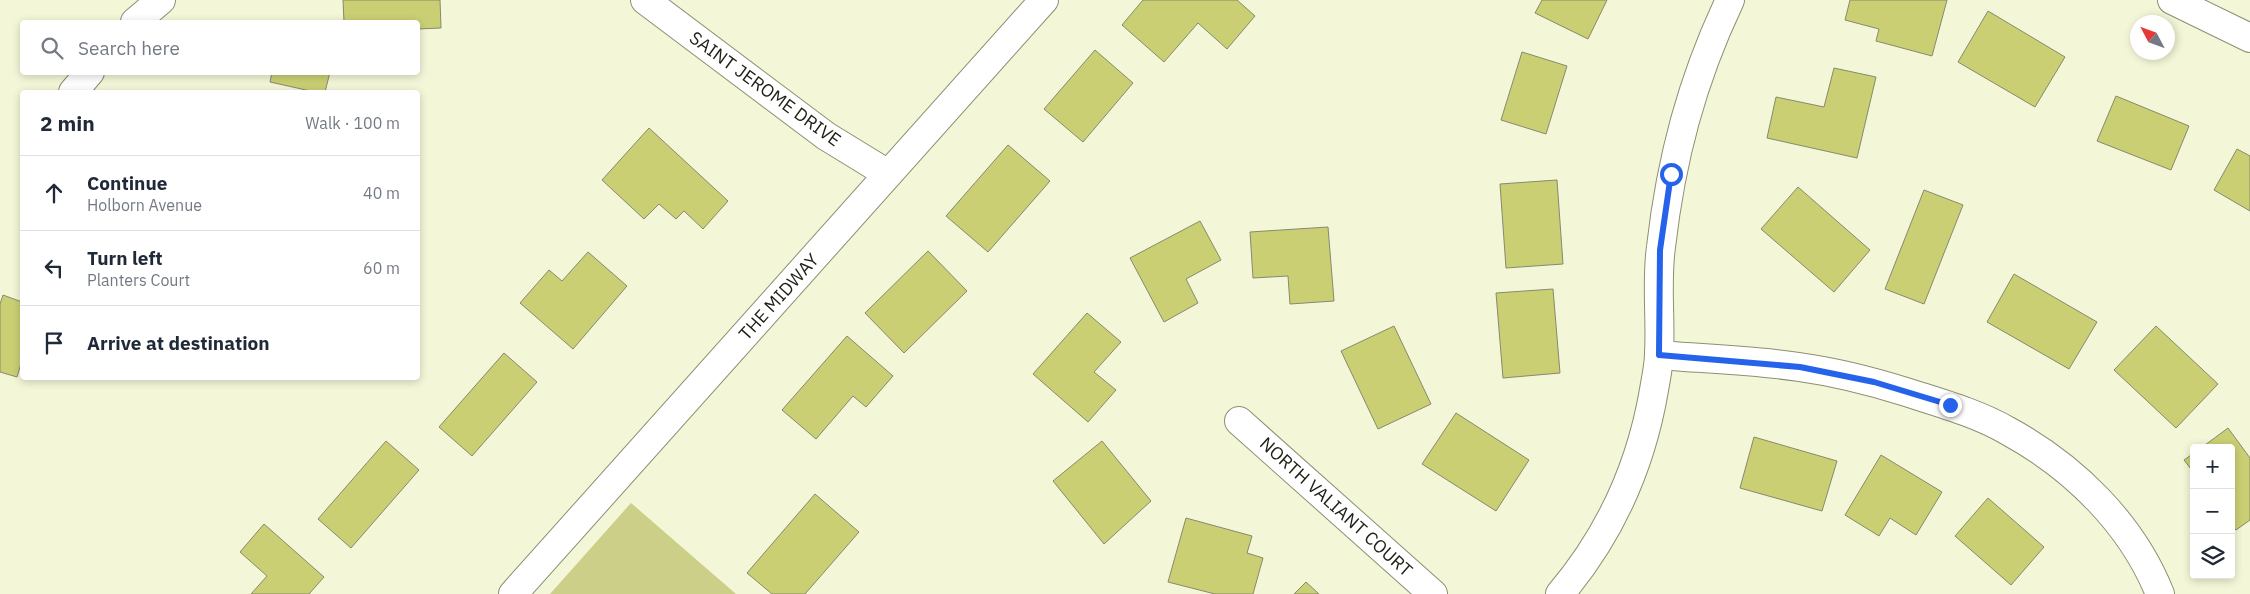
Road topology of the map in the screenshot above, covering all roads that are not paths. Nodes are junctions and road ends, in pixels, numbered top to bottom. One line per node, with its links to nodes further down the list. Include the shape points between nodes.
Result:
1 (161, 0): 6 (street)
2 (645, 0): 10 (street, SAINT JEROME DRIVE, via 826,136)
3 (1044, 0): 10 (street, THE MIDWAY)
4 (1730, 0): 11 (street, via 1713,35 1688,104 1671,174 1660,250)
5 (2172, 0): 7 (street)
6 (137, 20)
7 (2250, 38)
8 (87, 75): 9 (street)
9 (75, 90)
10 (888, 174): 13 (street, THE MIDWAY)
11 (1659, 355): 15 (street, via 1649,420 1631,477 1609,525 1581,569); 16 (street, via 1800,367 1864,380 1950,405 2007,430 2052,458 2095,496 2128,535)
12 (1239, 421): 14 (street, NORTH VALIANT COURT)
13 (513, 594)
14 (1432, 594)
15 (1560, 594)
16 (2160, 594)

